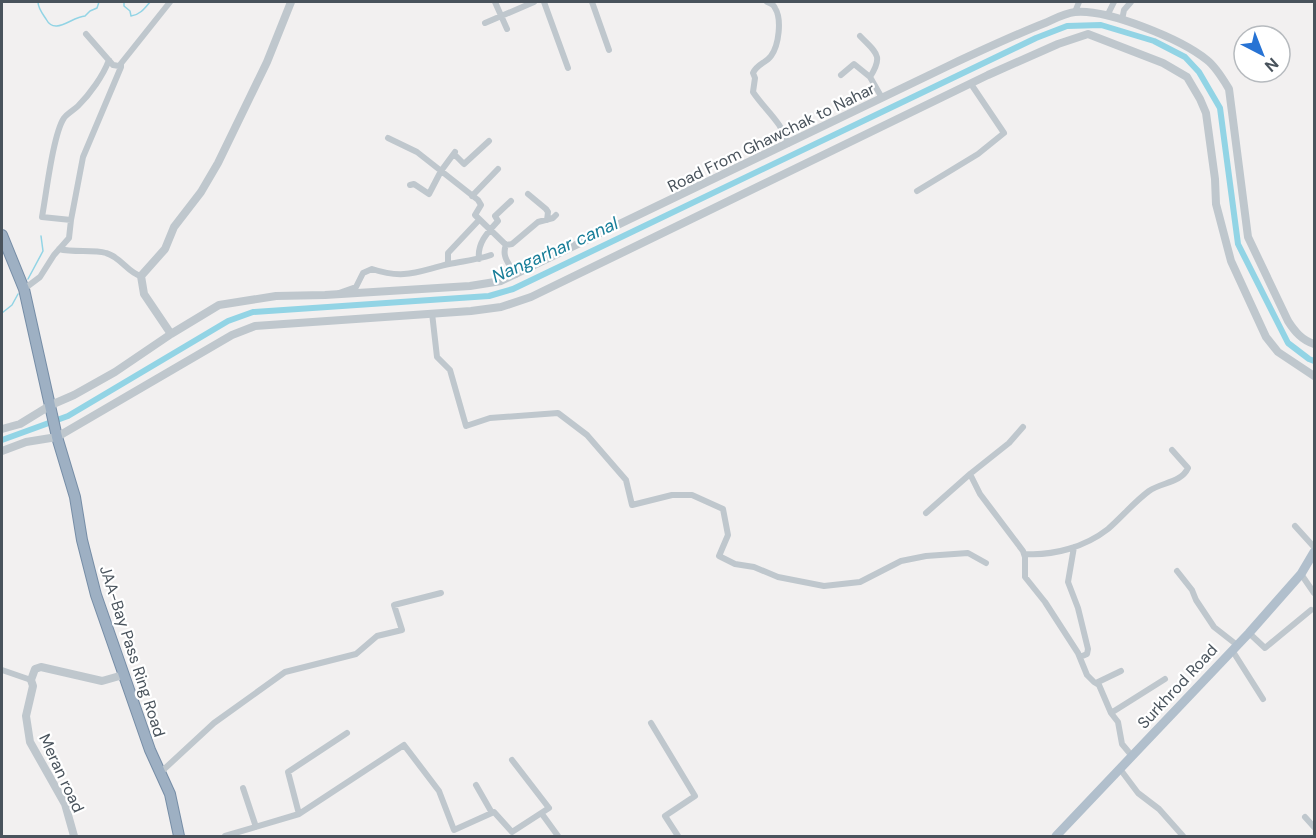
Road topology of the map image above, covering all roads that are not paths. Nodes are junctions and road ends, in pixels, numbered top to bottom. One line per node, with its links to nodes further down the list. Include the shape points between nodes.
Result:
1 (170, 2): 21 (street)
2 (291, 2): 50 (street, via 218,163 174,227 165,249)
3 (495, 2): 12 (street)
4 (534, 2): 12 (street)
5 (544, 2): 22 (street)
6 (592, 2): 19 (street)
7 (767, 2): 29 (street, via 775,8 778,18 777,41 771,56 755,68 753,92 778,121)
8 (1079, 2): 11 (street)
9 (1114, 2): 13 (street)
10 (1131, 2): 14 (street)
11 (1075, 12): 13 (street, Road From Ghawchak to Nahar); 26 (street, Road From Ghawchak to Nahar)
12 (501, 15): 15 (street); 16 (street)
13 (1107, 16): 14 (street, Road From Ghawchak to Nahar)
14 (1122, 20): 55 (street, Road From Ghawchak to Nahar, via 1183,43 1209,62 1224,81 1234,123 1248,237 1296,333)
15 (485, 23)
16 (507, 29)
17 (86, 34): 20 (street)
18 (860, 36): 24 (street, via 879,59)
19 (609, 50)
20 (109, 60): 21 (street, via 113,65); 39 (street, via 79,106 65,117 53,155 42,217)
21 (121, 64): 39 (street, via 83,157)
22 (568, 68)
23 (841, 75): 24 (street, via 854,64)
24 (870, 77): 26 (street)
25 (971, 84): 33 (street, via 1004,133 978,154); 53 (street, via 531,297 501,307); 56 (street, via 1088,34 1163,63 1187,77 1206,113 1216,204 1231,261 1266,337 1278,352)
26 (882, 98): 29 (street, Road From Ghawchak to Nahar)
27 (388, 138): 31 (street, via 417,152)
28 (489, 141): 31 (street, via 464,164 455,153)
29 (788, 144): 49 (street, Road From Ghawchak to Nahar)
30 (498, 169): 35 (street)
31 (441, 171): 32 (street, via 429,194); 35 (street)
32 (410, 185)
33 (917, 191)
34 (528, 194): 40 (street, via 546,209)
35 (472, 196): 41 (street, via 481,206 475,214)
36 (511, 201): 37 (street)
37 (495, 216): 41 (street); 42 (street, via 498,221)
38 (556, 216): 40 (street)
39 (71, 220): 45 (street, via 69,238)
40 (547, 220): 44 (street)
41 (482, 222): 42 (street); 48 (street, via 448,253)
42 (492, 231): 44 (street); 47 (street, via 480,242)
43 (2, 234): 51 (highway)
44 (506, 245): 49 (street, via 504,256)
45 (59, 249): 50 (street, via 104,252); 51 (street, via 40,277)
46 (491, 255): 47 (street)
47 (478, 259): 48 (street)
48 (448, 264): 52 (street, via 394,276 372,269 363,273 356,287)
49 (516, 275): 52 (street, Road From Ghawchak to Nahar, via 470,286)
50 (141, 276): 54 (street, via 144,294)
51 (24, 289): 57 (highway)
52 (334, 295): 54 (street, Road From Ghawchak to Nahar, via 276,296 219,305)
53 (432, 313): 60 (street, via 255,327 232,335); 70 (street, via 437,357 450,370 466,426 490,418 558,413 587,435 626,480 632,505 672,495 692,495 723,509 728,535 719,556 735,564 754,567 778,578 824,586 860,582 901,561 926,556 968,553)
54 (171, 334): 57 (street, Road From Ghawchak to Nahar)
55 (1314, 344)
56 (1314, 376)
57 (51, 409): 59 (street, Road From Ghawchak to Nahar); 60 (highway, JAA-Bay Pass Ring Road)
58 (1023, 427): 63 (street)
59 (2, 429)
60 (57, 437): 62 (street); 81 (highway, JAA-Bay Pass Ring Road, via 75,497 96,595)
61 (1172, 450): 66 (street, via 1187,471 1151,490 1109,528)
62 (2, 451)
63 (970, 474): 64 (street); 69 (street, via 980,494)
64 (926, 513)
65 (1295, 526): 67 (street)
66 (1074, 547): 69 (street); 78 (street, via 1068,582 1088,649)
67 (1314, 547)
68 (1314, 552): 72 (main road, Surkhrod Road)
69 (1025, 554): 78 (street, via 1024,577)
70 (986, 563)
71 (1177, 572): 77 (street, via 1214,627)
72 (1301, 574): 74 (street); 76 (main road, Surkhrod Road)
73 (441, 593): 92 (street, via 394,605 402,630 377,636 356,654 285,672 214,723)
74 (1314, 593)
75 (1311, 610): 76 (street, via 1265,648)
76 (1249, 633): 77 (main road, Surkhrod Road)
77 (1235, 648): 85 (street); 89 (main road, Surkhrod Road)
78 (1080, 657): 84 (street)
79 (2, 670): 83 (street)
80 (1121, 671): 84 (street)
81 (123, 675): 83 (street, via 102,681 40,667); 92 (highway, JAA-Bay Pass Ring Road)
82 (1165, 679): 86 (street)
83 (31, 680): 101 (street, Meran road, via 26,716 30,742 65,804)
84 (1096, 683): 86 (street)
85 (1263, 699)
86 (1111, 712): 89 (street, via 1118,722 1122,744)
87 (651, 723): 105 (street, via 695,794 665,816)
88 (347, 733): 96 (street, via 288,772)
89 (1132, 756): 91 (main road, Surkhrod Road)
90 (512, 760): 97 (street, via 549,807)
91 (1120, 769): 106 (main road, Surkhrod Road); 107 (street, via 1138,793 1159,809)
92 (161, 772): 102 (highway, JAA-Bay Pass Ring Road)
93 (476, 785): 95 (street)
94 (243, 788): 99 (street)
95 (492, 813): 96 (street, via 454,831 439,791 404,746); 97 (street, via 511,832)
96 (299, 814): 99 (street)
97 (542, 814): 104 (street)
98 (1305, 818): 100 (street)
99 (256, 827): 103 (street)
100 (1314, 827)
101 (74, 837)
102 (179, 837)
103 (225, 837)
104 (558, 837)
105 (678, 837)
106 (1056, 837)
107 (1183, 837)

